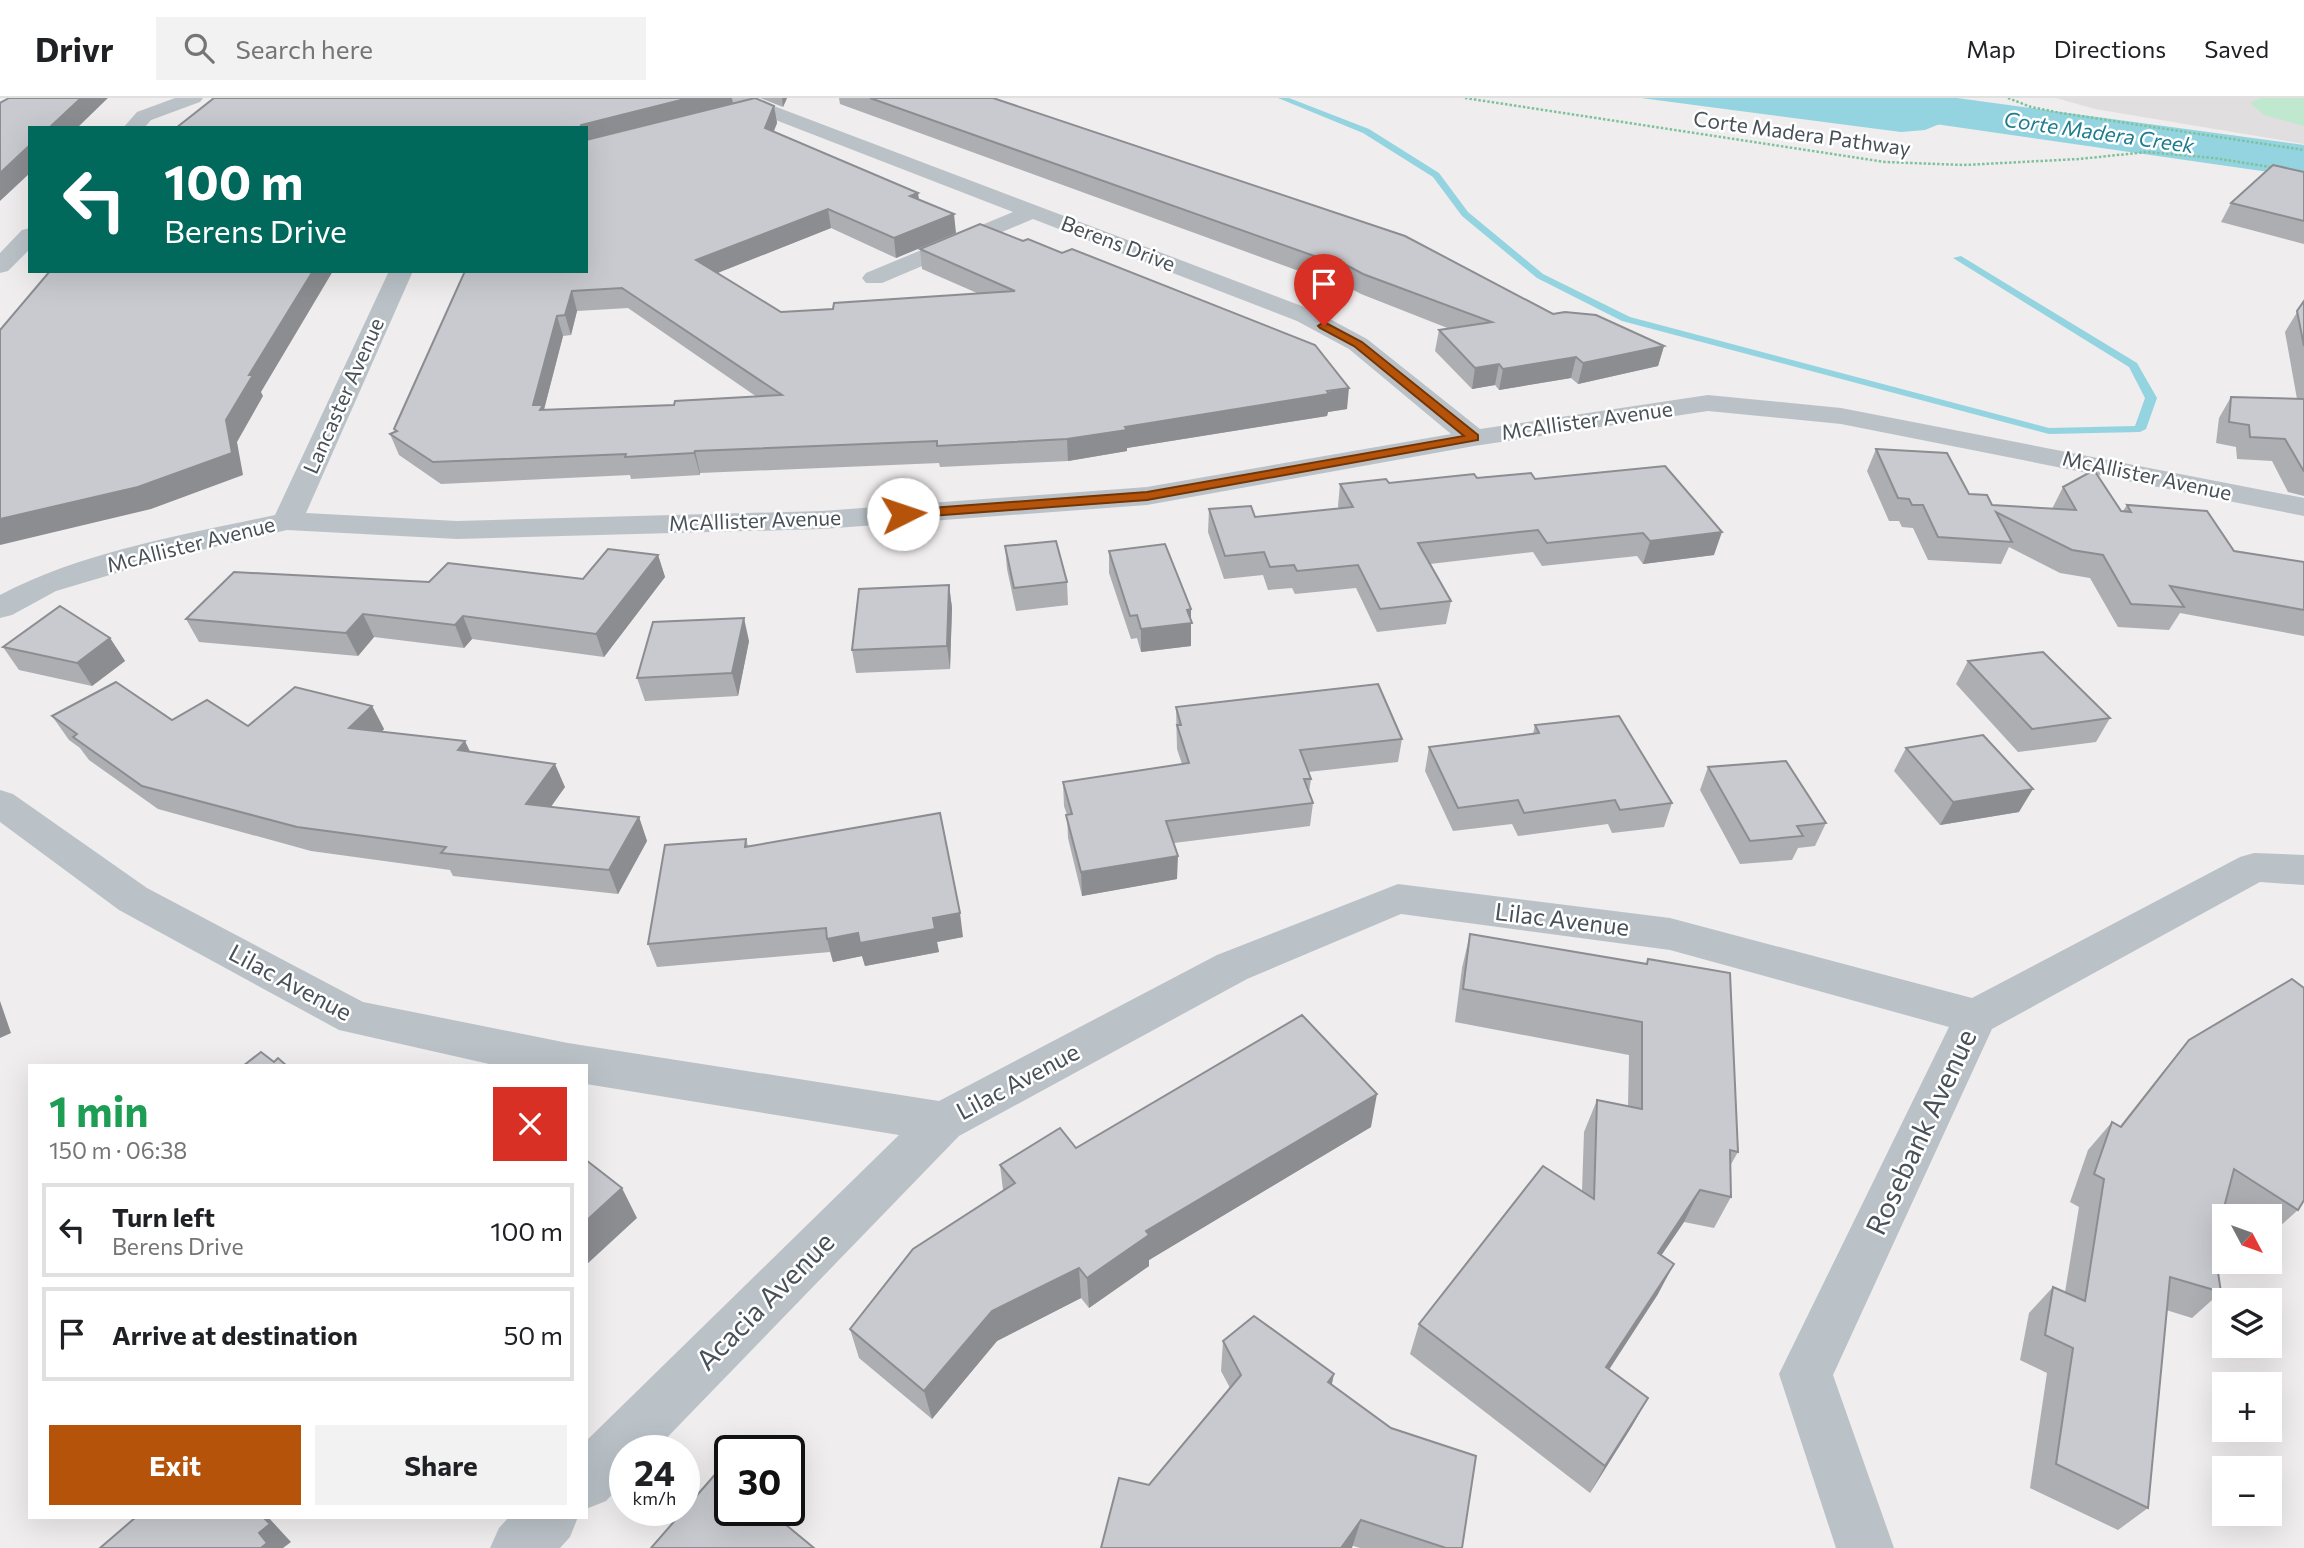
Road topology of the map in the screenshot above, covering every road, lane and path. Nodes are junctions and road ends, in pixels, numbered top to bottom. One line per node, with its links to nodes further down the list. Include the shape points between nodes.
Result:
1 (193, 98): 5 (street, via 144,116)
2 (1465, 98): 7 (path, Corte Madera Pathway, via 1885,162 1964,165 2147,152)
3 (2008, 98): 6 (path, via 2062,113)
4 (734, 106): 8 (street, Berens Drive, via 759,107)
5 (135, 126)
6 (2304, 150)
7 (2281, 169)
8 (1034, 211): 12 (street); 13 (street, Berens Drive, via 1306,316 1358,344)
9 (28, 237): 10 (street)
10 (0, 266)
11 (400, 273): 15 (street, Lancaster Avenue)
12 (874, 278)
13 (1474, 438): 14 (street, McAllister Avenue, via 1708,403 1840,416); 15 (street, McAllister Avenue, via 1147,496 835,519 457,530)
14 (2304, 506)
15 (287, 521): 16 (street, McAllister Avenue, via 159,550 45,584)
16 (0, 608)
17 (0, 803): 20 (street, Lilac Avenue, via 133,899 354,1018)
18 (2304, 870): 19 (street, Rosebank Avenue, via 2254,867)
19 (1976, 1017): 22 (street, Lilac Avenue, via 1670,934 1398,899 1232,967); 26 (street, Rosebank Avenue, via 1806,1374)
20 (580, 1064)
21 (588, 1065): 22 (street, Lilac Avenue)
22 (943, 1122): 23 (street, Acacia Avenue)
23 (588, 1479)
24 (548, 1519): 25 (street)
25 (519, 1548)
26 (1865, 1548)

